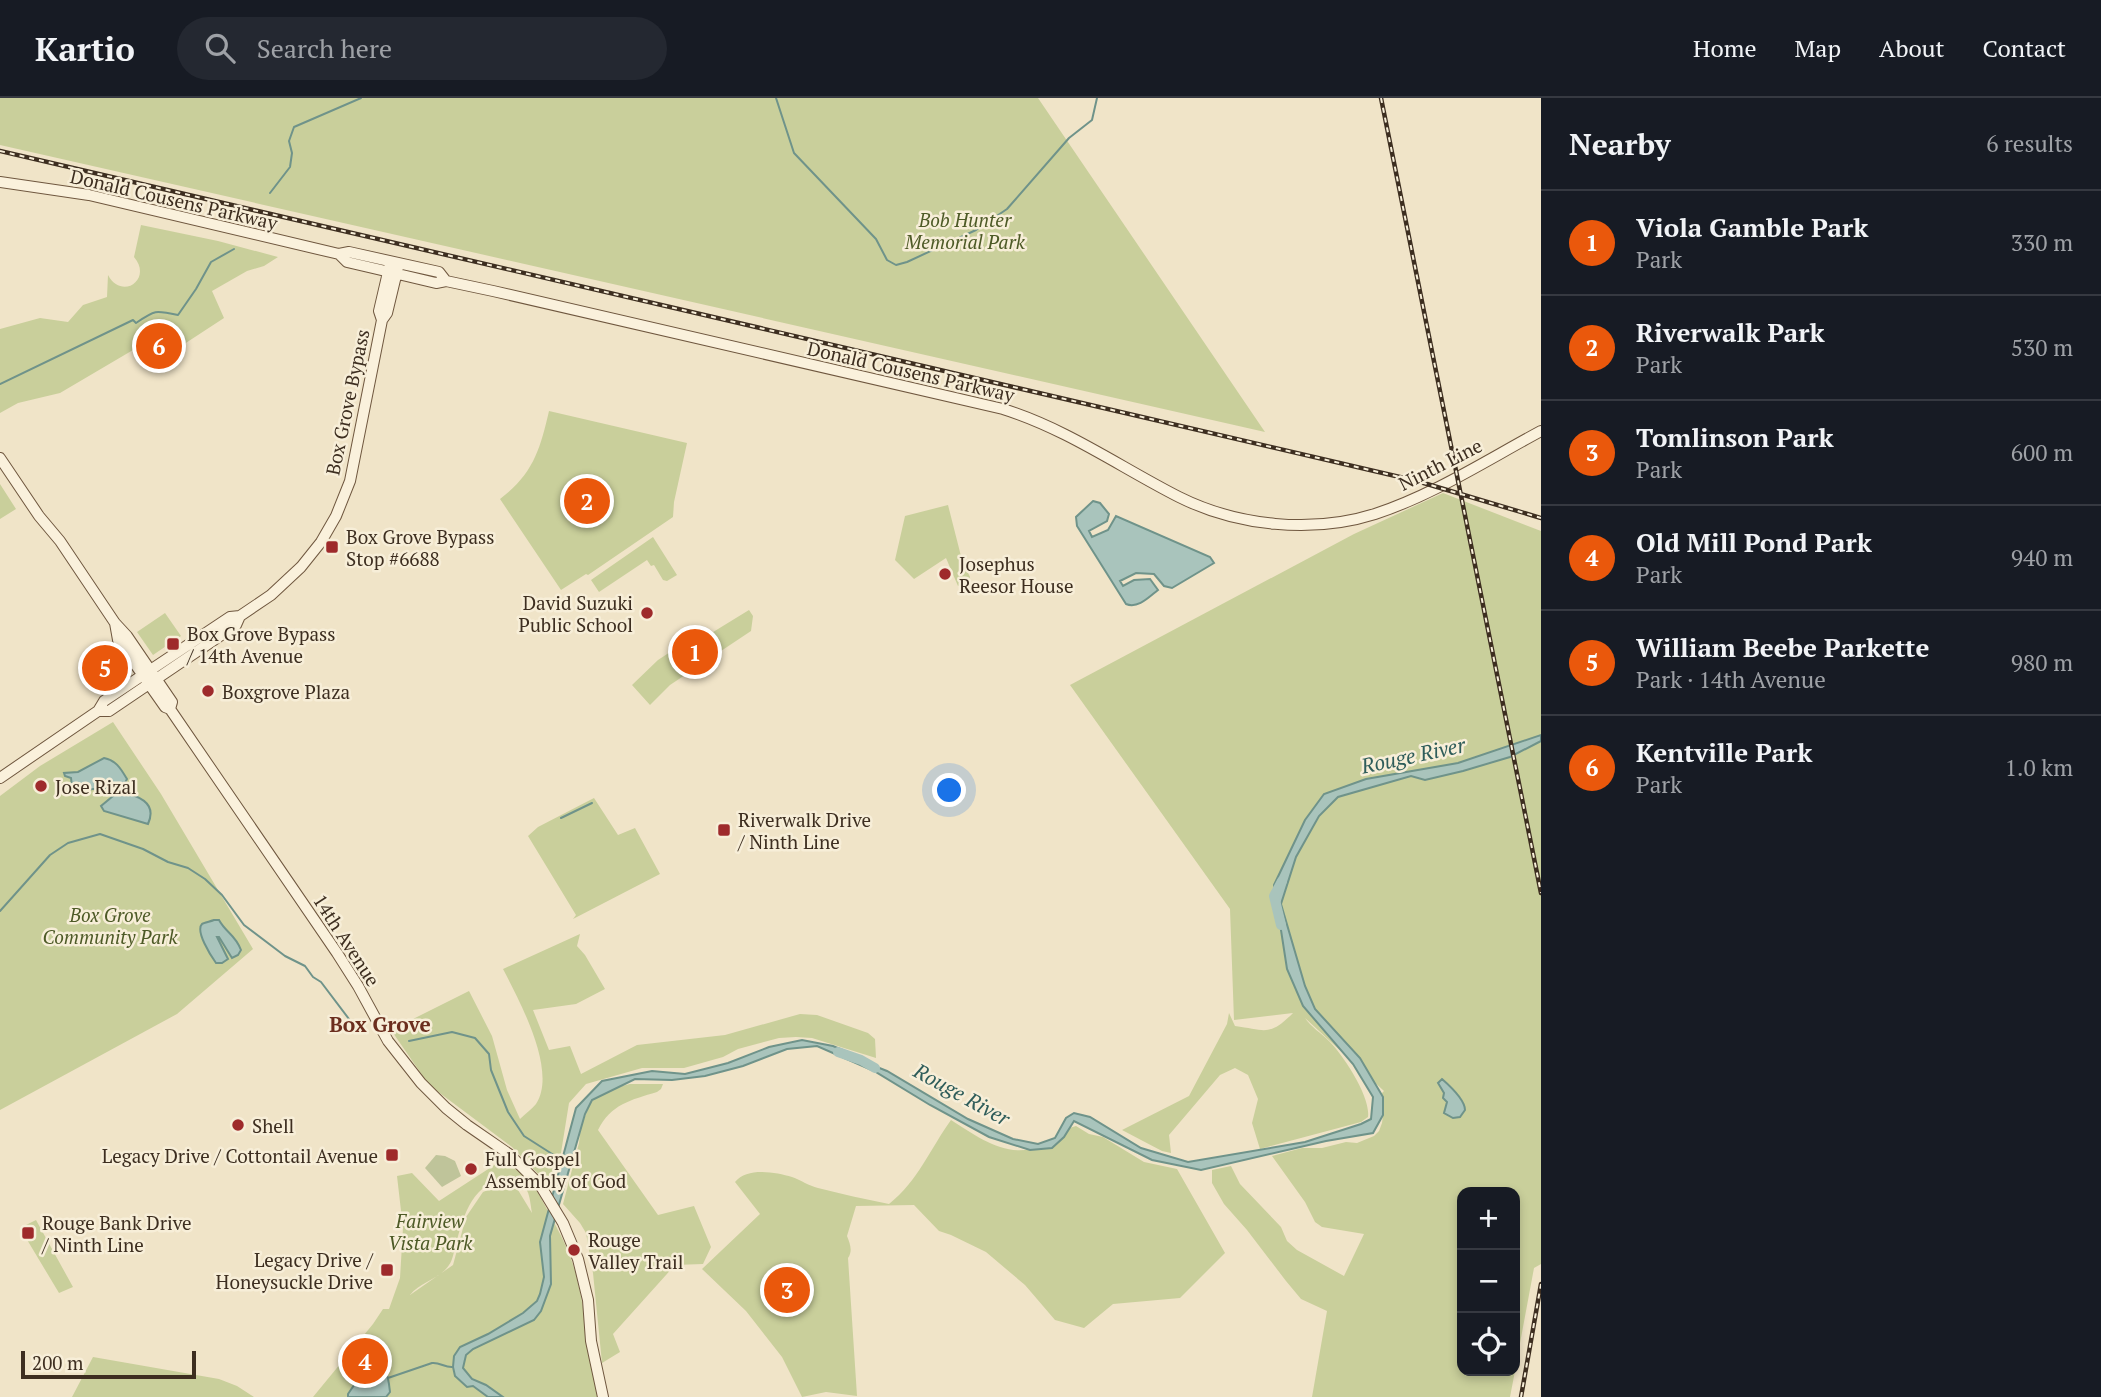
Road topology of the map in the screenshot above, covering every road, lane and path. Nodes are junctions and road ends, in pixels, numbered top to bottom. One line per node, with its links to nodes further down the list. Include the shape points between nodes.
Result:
1 (0, 182): 2 (main road, Donald Cousens Parkway, via 89,195 339,254 349,252)
2 (393, 267): 5 (main road, Donald Cousens Parkway, via 439,272 446,281 1003,409 1058,430 1180,497 1227,516 1282,524); 6 (main road, Box Grove Bypass, via 379,311 382,320 350,481 335,516 301,567)
3 (1541, 431): 5 (main road, Ninth Line, via 1420,495)
4 (0, 458): 7 (main road, 14th Avenue, via 115,623 118,640)
5 (1352, 519)
6 (240, 616): 7 (main road, Box Grove Bypass, via 230,617); 8 (main road, Box Grove Bypass, via 236,625)
7 (146, 672): 8 (main road, 14th Avenue); 9 (main road, Box Grove Bypass, via 104,701)
8 (153, 682): 9 (main road, Box Grove Bypass, via 109,711); 11 (main road, 14th Avenue, via 165,707 337,953 387,1041 446,1108 509,1154 540,1185 563,1223 583,1275)
9 (98, 711): 10 (main road, Box Grove Bypass)
10 (0, 778)
11 (603, 1397)

